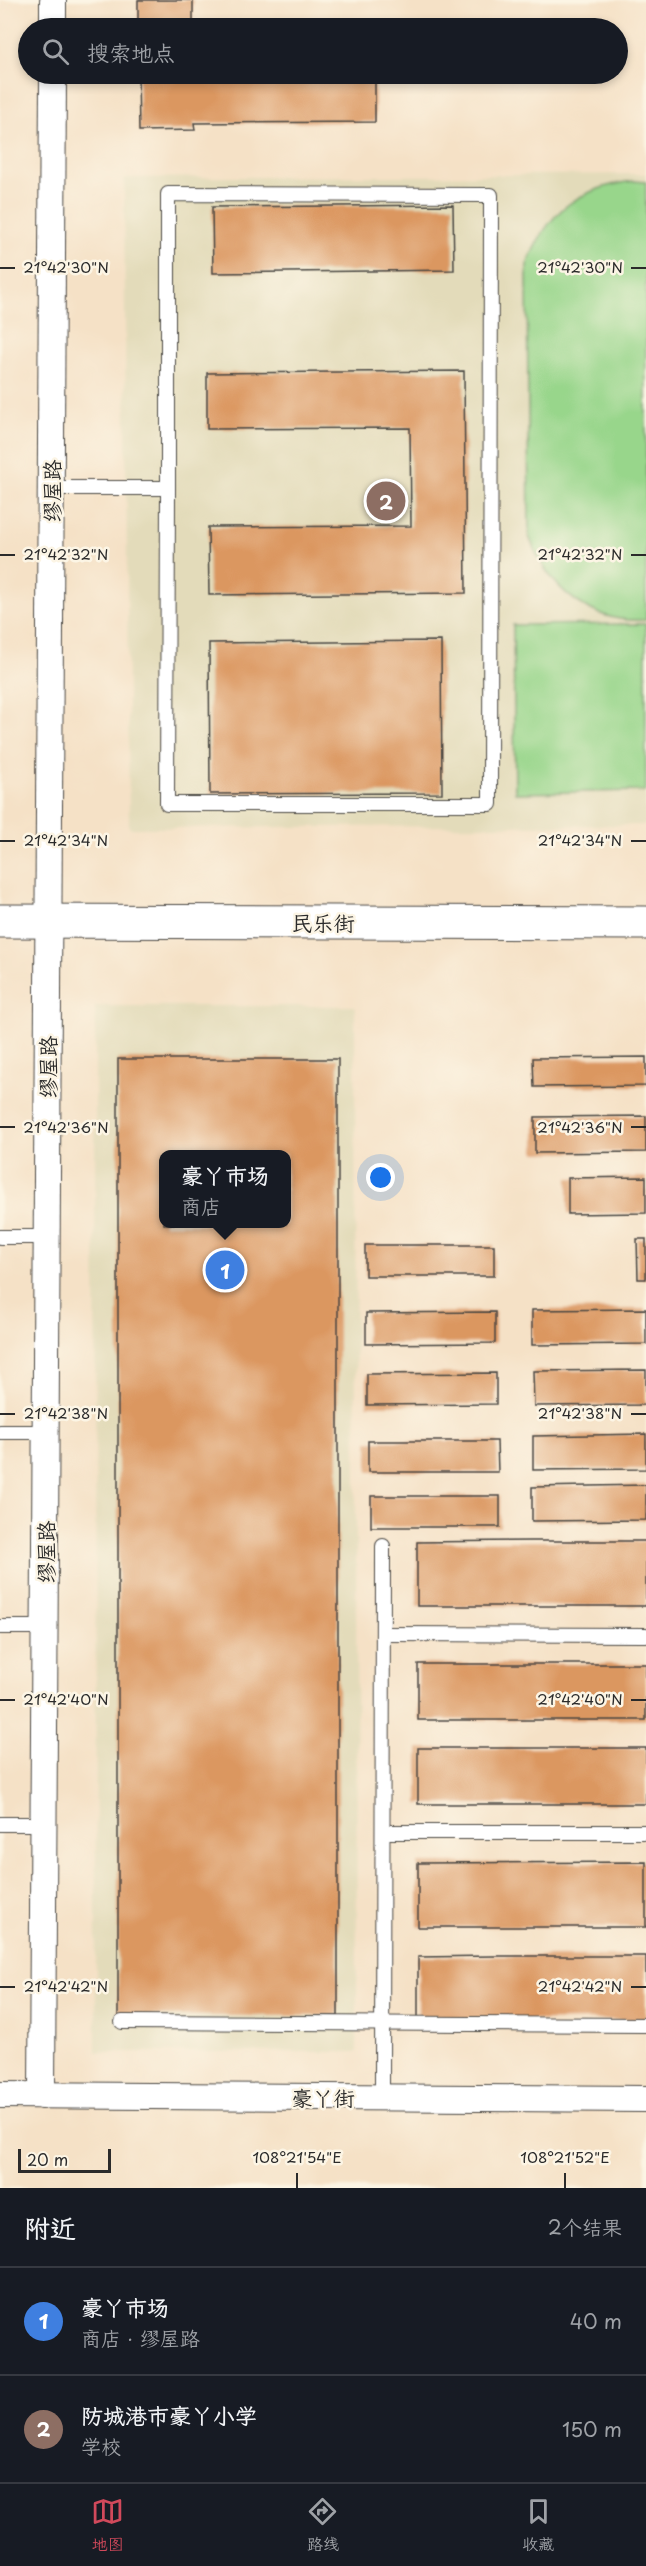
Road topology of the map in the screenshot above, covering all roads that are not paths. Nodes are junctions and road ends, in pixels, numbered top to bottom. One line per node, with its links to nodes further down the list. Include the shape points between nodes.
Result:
1 (53, 0): 2 (street)
2 (53, 18)
3 (53, 84): 4 (street, 缪屋路)
4 (51, 488): 5 (lane); 7 (street, 缪屋路)
5 (168, 488): 5 (lane, via 167,804 490,804 491,195 168,194)
6 (0, 921): 7 (street, 民乐街)
7 (48, 921): 8 (street, 民乐街); 10 (street, 缪屋路)
8 (646, 923)
9 (0, 1236): 10 (lane)
10 (46, 1237): 12 (street, 缪屋路)
11 (0, 1432): 12 (lane)
12 (45, 1432): 15 (street, 缪屋路)
13 (383, 1546): 16 (lane)
14 (0, 1627): 15 (lane)
15 (44, 1627): 19 (street, 缪屋路)
16 (383, 1634): 17 (lane); 20 (lane)
17 (646, 1635)
18 (0, 1824): 19 (lane)
19 (44, 1824): 26 (street, 缪屋路)
20 (383, 1832): 21 (lane); 23 (lane)
21 (646, 1832)
22 (122, 2022): 23 (lane)
23 (382, 2024): 24 (lane); 27 (lane)
24 (646, 2025)
25 (0, 2095): 26 (street, 豪丫街)
26 (42, 2096): 27 (street, 豪丫街)
27 (382, 2098): 28 (street, 豪丫街)
28 (646, 2099)

